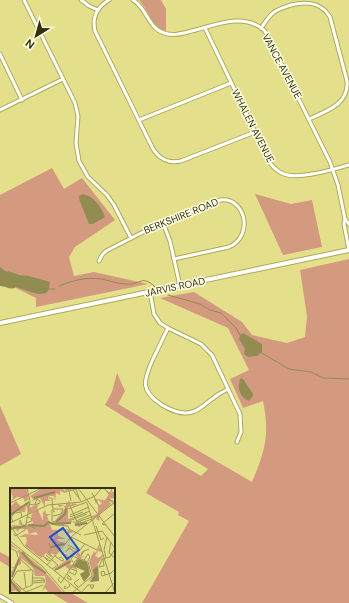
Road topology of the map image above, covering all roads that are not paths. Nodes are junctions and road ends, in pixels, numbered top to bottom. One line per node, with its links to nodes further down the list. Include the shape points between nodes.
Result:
1 (24, 0): 9 (street)
2 (81, 0): 5 (street)
3 (109, 0): 5 (street)
4 (134, 0): 6 (street, VANCE AVENUE, via 142,7 154,27 164,33 175,35)
5 (98, 10): 14 (street, via 94,20 95,31)
6 (205, 28): 7 (street, VANCE AVENUE, via 234,20 247,21); 10 (street, WHALEN AVENUE)
7 (261, 28): 13 (street, VANCE AVENUE, via 268,36); 13 (street, via 276,11 304,2 319,5 330,17 347,89 336,107)
8 (0, 54): 11 (street)
9 (63, 79): 11 (street); 21 (street, via 78,112 76,144 79,161 88,177 114,205)
10 (231, 84): 14 (street); 15 (street, WHALEN AVENUE)
11 (22, 100): 12 (street)
12 (0, 110)
13 (310, 119): 17 (street, VANCE AVENUE)
14 (139, 120): 15 (street, via 155,152 164,159 174,162)
15 (256, 132): 17 (street, WHALEN AVENUE, via 270,163 280,172 294,176)
16 (349, 165): 17 (street, WHALEN AVENUE)
17 (333, 170): 18 (street, VANCE AVENUE)
18 (346, 219): 20 (street, VANCE AVENUE); 22 (street, VANCE AVENUE, via 344,224)
19 (163, 223): 21 (street, BERKSHIRE ROAD); 23 (street); 23 (street, BERKSHIRE ROAD, via 223,199 236,204 244,220 242,235 232,246)
20 (349, 224)
21 (131, 238): 24 (street, BERKSHIRE ROAD, via 104,252)
22 (349, 250): 25 (street, JARVIS ROAD)
23 (174, 259): 25 (street)
24 (99, 261)
25 (180, 286): 26 (street, JARVIS ROAD)
26 (150, 292): 27 (street, JARVIS ROAD); 28 (street, via 156,317)
27 (0, 324)
28 (168, 328): 29 (street, via 207,349); 29 (street, via 145,376 145,386 152,398 171,410 188,413 198,410)
29 (228, 389): 30 (street, via 240,414 241,432)
30 (237, 442)
31 (0, 596): 32 (street)
32 (12, 603)

